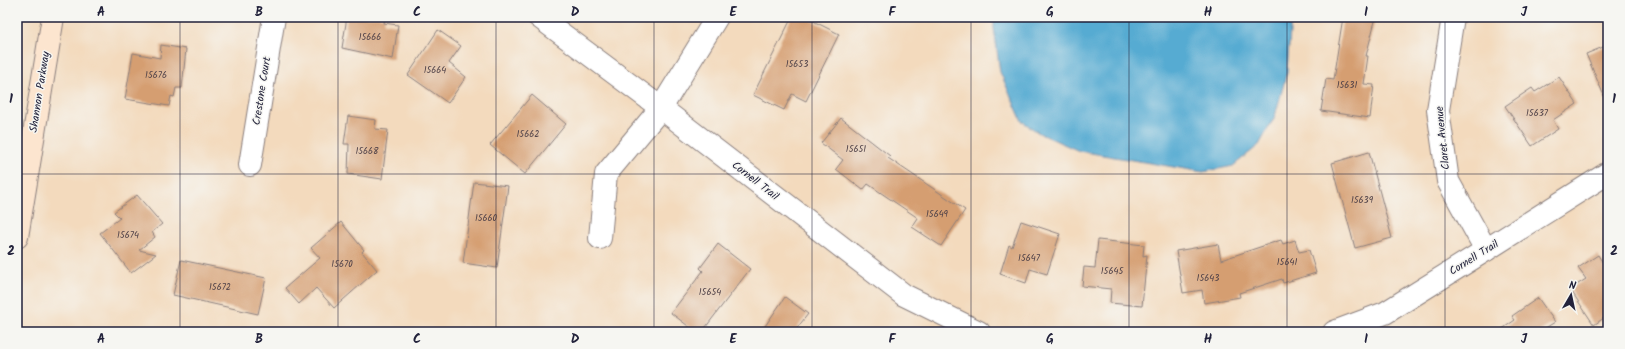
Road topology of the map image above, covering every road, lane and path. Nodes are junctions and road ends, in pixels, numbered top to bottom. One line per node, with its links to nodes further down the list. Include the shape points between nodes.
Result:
1 (52, 17): 9 (street, Shannon Parkway)
2 (274, 17): 7 (street, Crestone Court)
3 (539, 17): 6 (street, Cornell Trail)
4 (717, 17): 6 (street)
5 (1453, 17): 11 (street, Claret Avenue, via 1438,110 1448,181)
6 (660, 108): 10 (street, via 606,174); 12 (street, Cornell Trail, via 904,295)
7 (250, 165)
8 (1608, 173): 11 (street, Cornell Trail)
9 (17, 237)
10 (600, 238)
11 (1486, 250): 13 (street, Cornell Trail, via 1385,313)
12 (979, 332)
13 (1334, 332)

